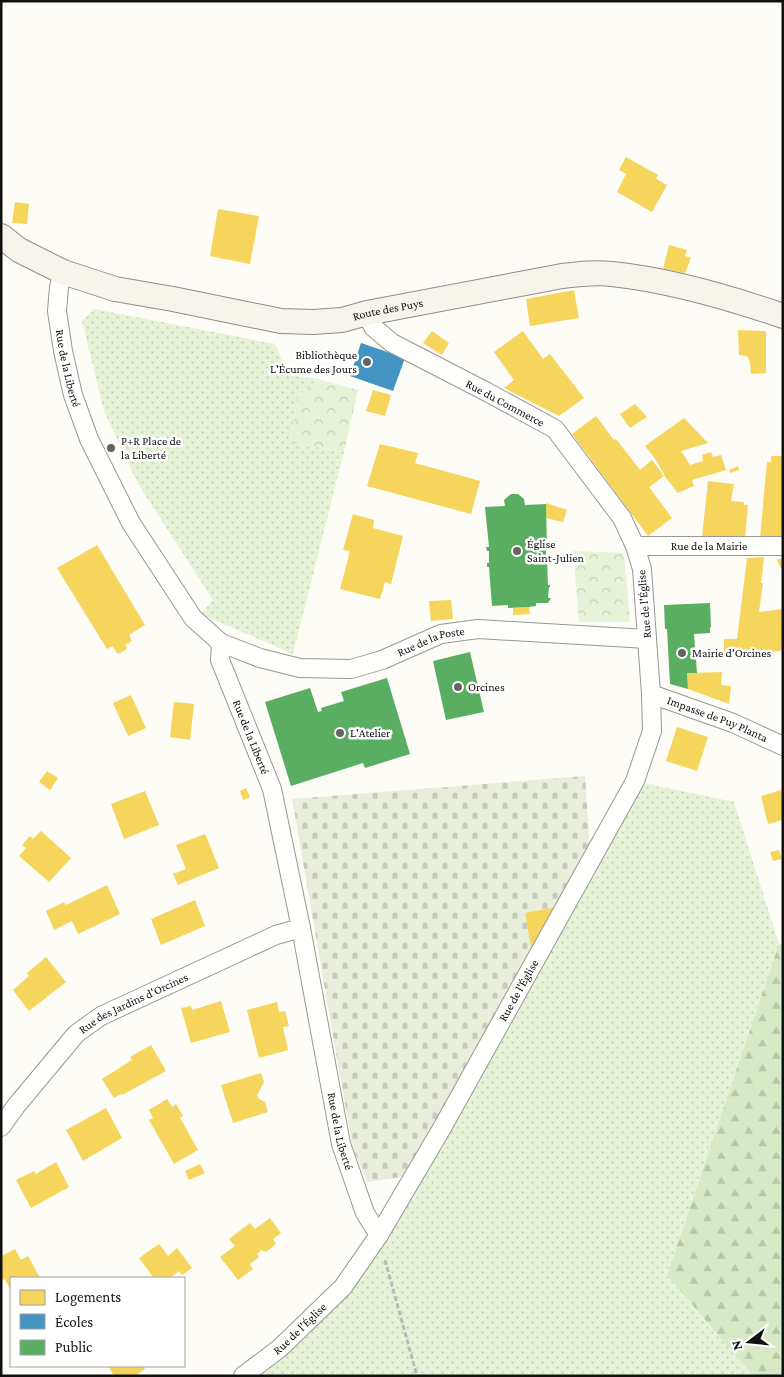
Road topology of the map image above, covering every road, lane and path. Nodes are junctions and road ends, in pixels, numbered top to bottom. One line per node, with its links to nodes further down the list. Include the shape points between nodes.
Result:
1 (1, 236): 2 (main road, Route des Puys, via 19,250)
2 (63, 272): 3 (main road, Route des Puys, via 115,289 281,321 342,320); 8 (street, Rue de la Liberté, via 56,311 73,395 89,439 131,523 193,618)
3 (367, 313): 4 (main road, Route des Puys, via 562,276 611,274 740,301); 5 (street, Rue du Commerce, via 372,327 392,343 555,429 622,518)
4 (783, 316)
5 (636, 546): 6 (street, Rue de la Mairie); 7 (street, Rue de l'Église, via 642,569)
6 (783, 546)
7 (647, 639): 8 (street, Rue de la Poste, via 478,629 441,634 382,660 351,669 300,668 260,658); 9 (street, Rue de l'Église)
8 (221, 643): 11 (street, Rue de la Liberté, via 220,660 272,789)
9 (652, 694): 10 (street, Impasse de Puy Planta, via 733,723); 13 (street, Rue de l'Église, via 652,731 635,781)
10 (783, 746)
11 (301, 928): 12 (street, Rue des Jardins d'Orcines, via 276,935 101,1016 76,1034); 13 (street, Rue de la Liberté, via 341,1144 365,1213)
12 (1, 1127)
13 (379, 1235): 14 (street, Rue de l'Église, via 343,1287 280,1348); 15 (path)
14 (243, 1376)
15 (417, 1376)

